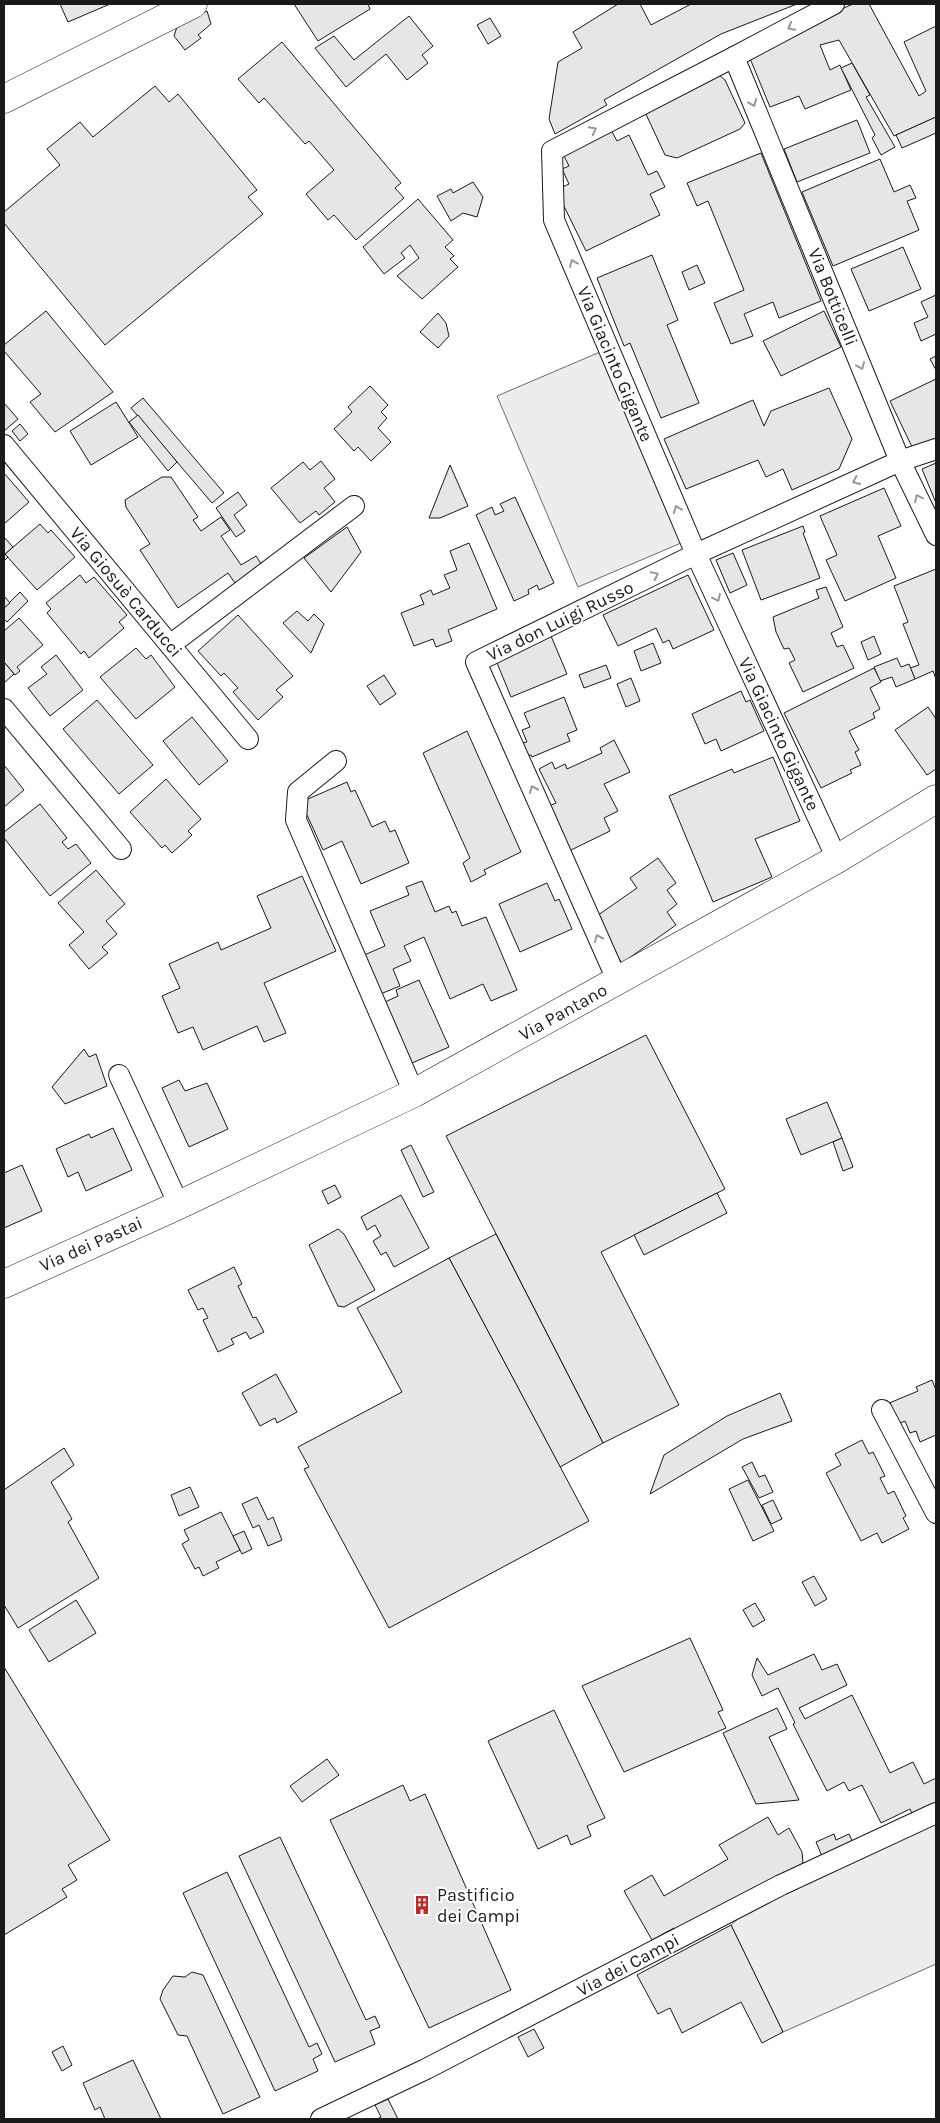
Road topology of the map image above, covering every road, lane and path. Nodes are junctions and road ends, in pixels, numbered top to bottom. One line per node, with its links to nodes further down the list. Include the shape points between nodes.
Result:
1 (192, 4): 4 (street)
2 (834, 4): 3 (street, Via Giacinto Gigante, one-way to 3)
3 (734, 58): 7 (street, Via Botticelli, one-way to 7); 10 (street, Via Giacinto Gigante, one-way to 3, via 554,220 552,151)
4 (4, 99)
5 (4, 445): 11 (street, Via Giosuè Carducci)
6 (936, 449): 7 (street, Via don Luigi Russo)
7 (900, 461): 9 (street, Via Botticelli, one-way to 7); 10 (street, Via don Luigi Russo, one-way to 10)
8 (354, 506): 11 (street)
9 (936, 534)
10 (696, 554): 17 (street, Via Giacinto Gigante, one-way to 17); 18 (street, Via don Luigi Russo, one-way to 10, via 476,662)
11 (170, 645): 13 (street, Via Giosuè Carducci)
12 (4, 709): 16 (street)
13 (248, 739)
14 (336, 761): 20 (street, via 298,792 296,820)
15 (936, 799): 17 (street, Via Pantano)
16 (121, 849)
17 (837, 859): 18 (street, Via Pantano)
18 (618, 982): 20 (street, Via Pantano)
19 (118, 1075): 21 (street)
20 (414, 1094): 21 (street, Via Pantano)
21 (179, 1205): 22 (street, Via dei Pastai)
22 (4, 1284)
23 (882, 1410): 24 (street)
24 (936, 1513)
25 (936, 1813): 26 (street, Via dei Campi, via 781,1885 426,2069)
26 (321, 2119)

